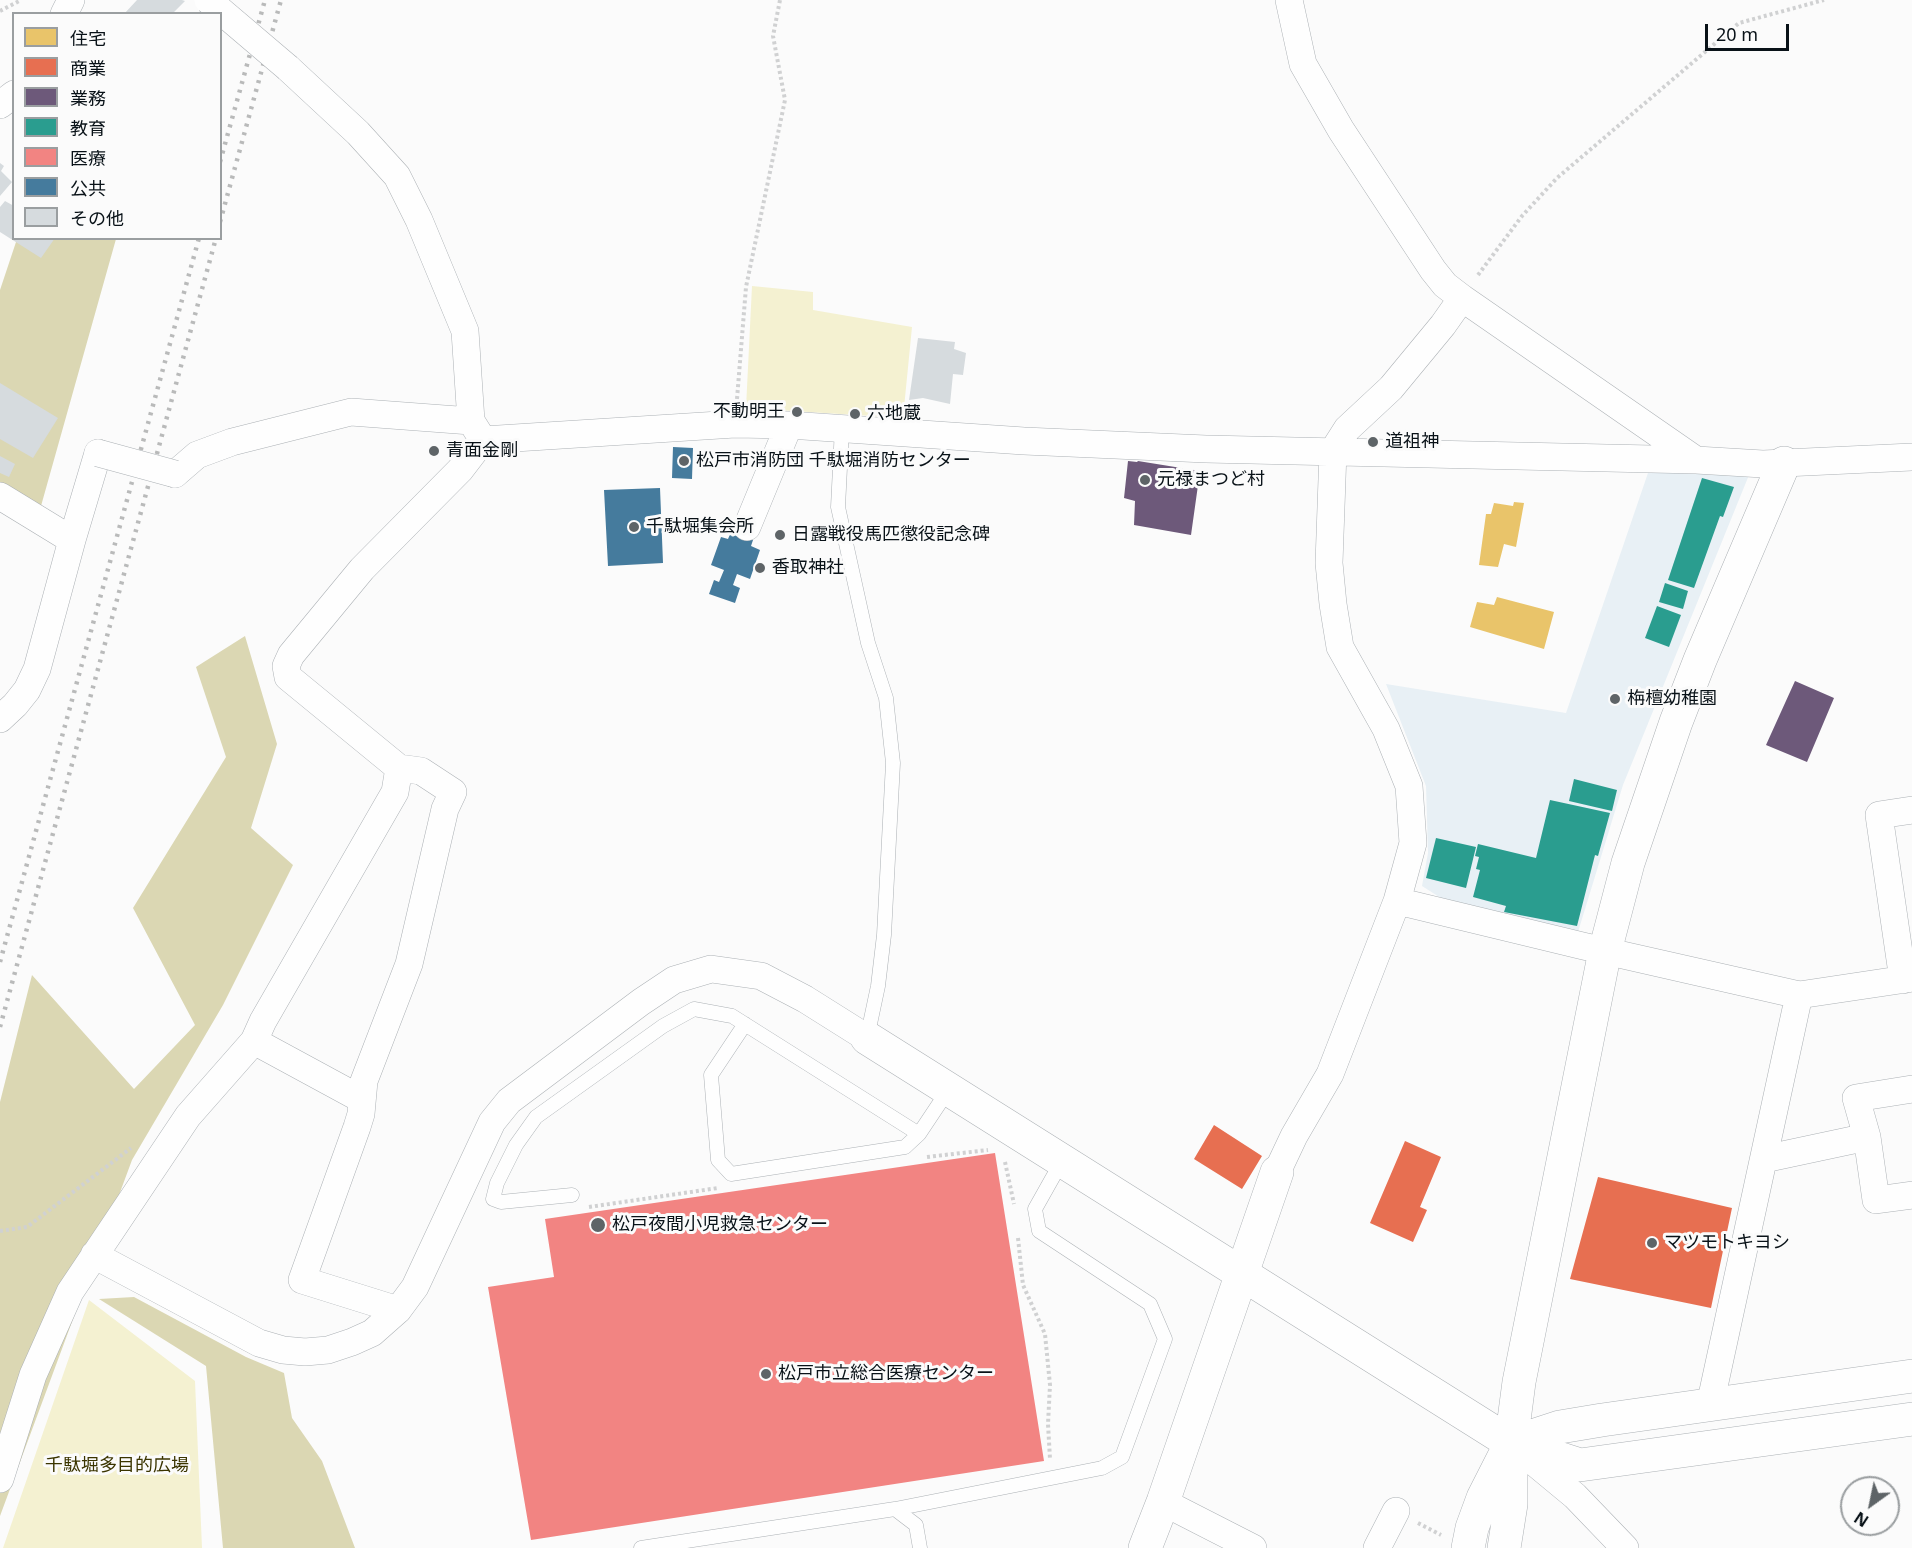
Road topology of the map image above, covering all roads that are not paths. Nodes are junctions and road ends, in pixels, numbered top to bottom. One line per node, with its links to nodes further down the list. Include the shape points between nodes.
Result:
1 (208, 0): 8 (street, bridge, via 358,133 397,176 465,331)
2 (1289, 0): 5 (street, via 1308,74 1433,270)
3 (12, 96): 4 (street)
4 (0, 105)
5 (1462, 298): 9 (street, via 1390,388 1347,429); 11 (street)
6 (789, 425): 7 (street); 8 (street); 14 (street)
7 (842, 428): 9 (street, via 1024,441); 24 (lane, via 838,507 868,643 886,698 893,763 884,935)
8 (477, 430): 15 (street, bridge, via 351,412 232,442 197,455 175,474 98,453); 17 (street, via 460,470 362,569 286,666 288,677)
9 (1333, 451): 11 (street); 19 (street, via 1329,563 1340,647 1386,729 1409,786 1413,843)
10 (1912, 457): 12 (street)
11 (1696, 460): 12 (street)
12 (1784, 463): 20 (street, via 1676,722 1628,863)
13 (0, 496): 15 (street)
14 (747, 527)
15 (72, 540): 16 (street, via 37,669 27,690)
16 (0, 718)
17 (399, 768): 25 (street, via 395,792); 28 (street, via 421,771 453,792 445,809 409,964 364,1081)
18 (1912, 810): 21 (street, via 1879,815)
19 (1397, 901): 20 (street); 33 (street, via 1330,1074)
20 (1605, 951): 22 (street); 42 (street, via 1519,1382)
21 (1908, 979): 22 (street)
22 (1799, 995): 31 (street)
23 (744, 1024): 29 (lane); 29 (lane, via 711,1076 718,1160 731,1174 905,1147); 34 (lane, via 732,1016 694,1009 663,1026 536,1118 516,1145 493,1199 501,1202)
24 (867, 1038): 26 (street); 38 (street, via 761,976 711,969 674,980 509,1101 492,1122 415,1287)
25 (254, 1041): 28 (street); 36 (street, via 188,1116)
26 (948, 1089): 29 (lane); 32 (street)
27 (1912, 1089): 30 (street, via 1856,1098)
28 (361, 1099): 38 (street, via 357,1127 302,1280)
29 (919, 1134)
30 (1867, 1137): 31 (street); 35 (street, via 1876,1200)
31 (1764, 1159): 40 (street)
32 (1062, 1161): 37 (street); 45 (lane, via 1035,1209 1039,1231 1150,1304 1165,1339 1122,1457 1102,1468)
33 (1277, 1172): 37 (street)
34 (572, 1195)
35 (1912, 1195)
36 (94, 1255): 38 (street, via 259,1343 283,1350 328,1350 352,1342 372,1333); 43 (street, via 70,1292 33,1375)
37 (1242, 1274): 42 (street); 44 (street)
38 (398, 1310)
39 (1912, 1376): 40 (street)
40 (1710, 1405): 42 (street, via 1560,1427)
41 (1912, 1419): 42 (street, via 1580,1465)
42 (1511, 1443): 52 (street, via 1483,1498); 53 (street, via 1511,1504); 54 (street, via 1575,1496)
43 (0, 1479)
44 (1163, 1502): 49 (street); 50 (street)
45 (895, 1509): 47 (lane); 48 (lane, via 916,1525)
46 (1396, 1511): 51 (street)
47 (641, 1548)
48 (920, 1548)
49 (1145, 1548)
50 (1253, 1548)
51 (1377, 1548)
52 (1468, 1548)
53 (1504, 1548)
54 (1625, 1548)

